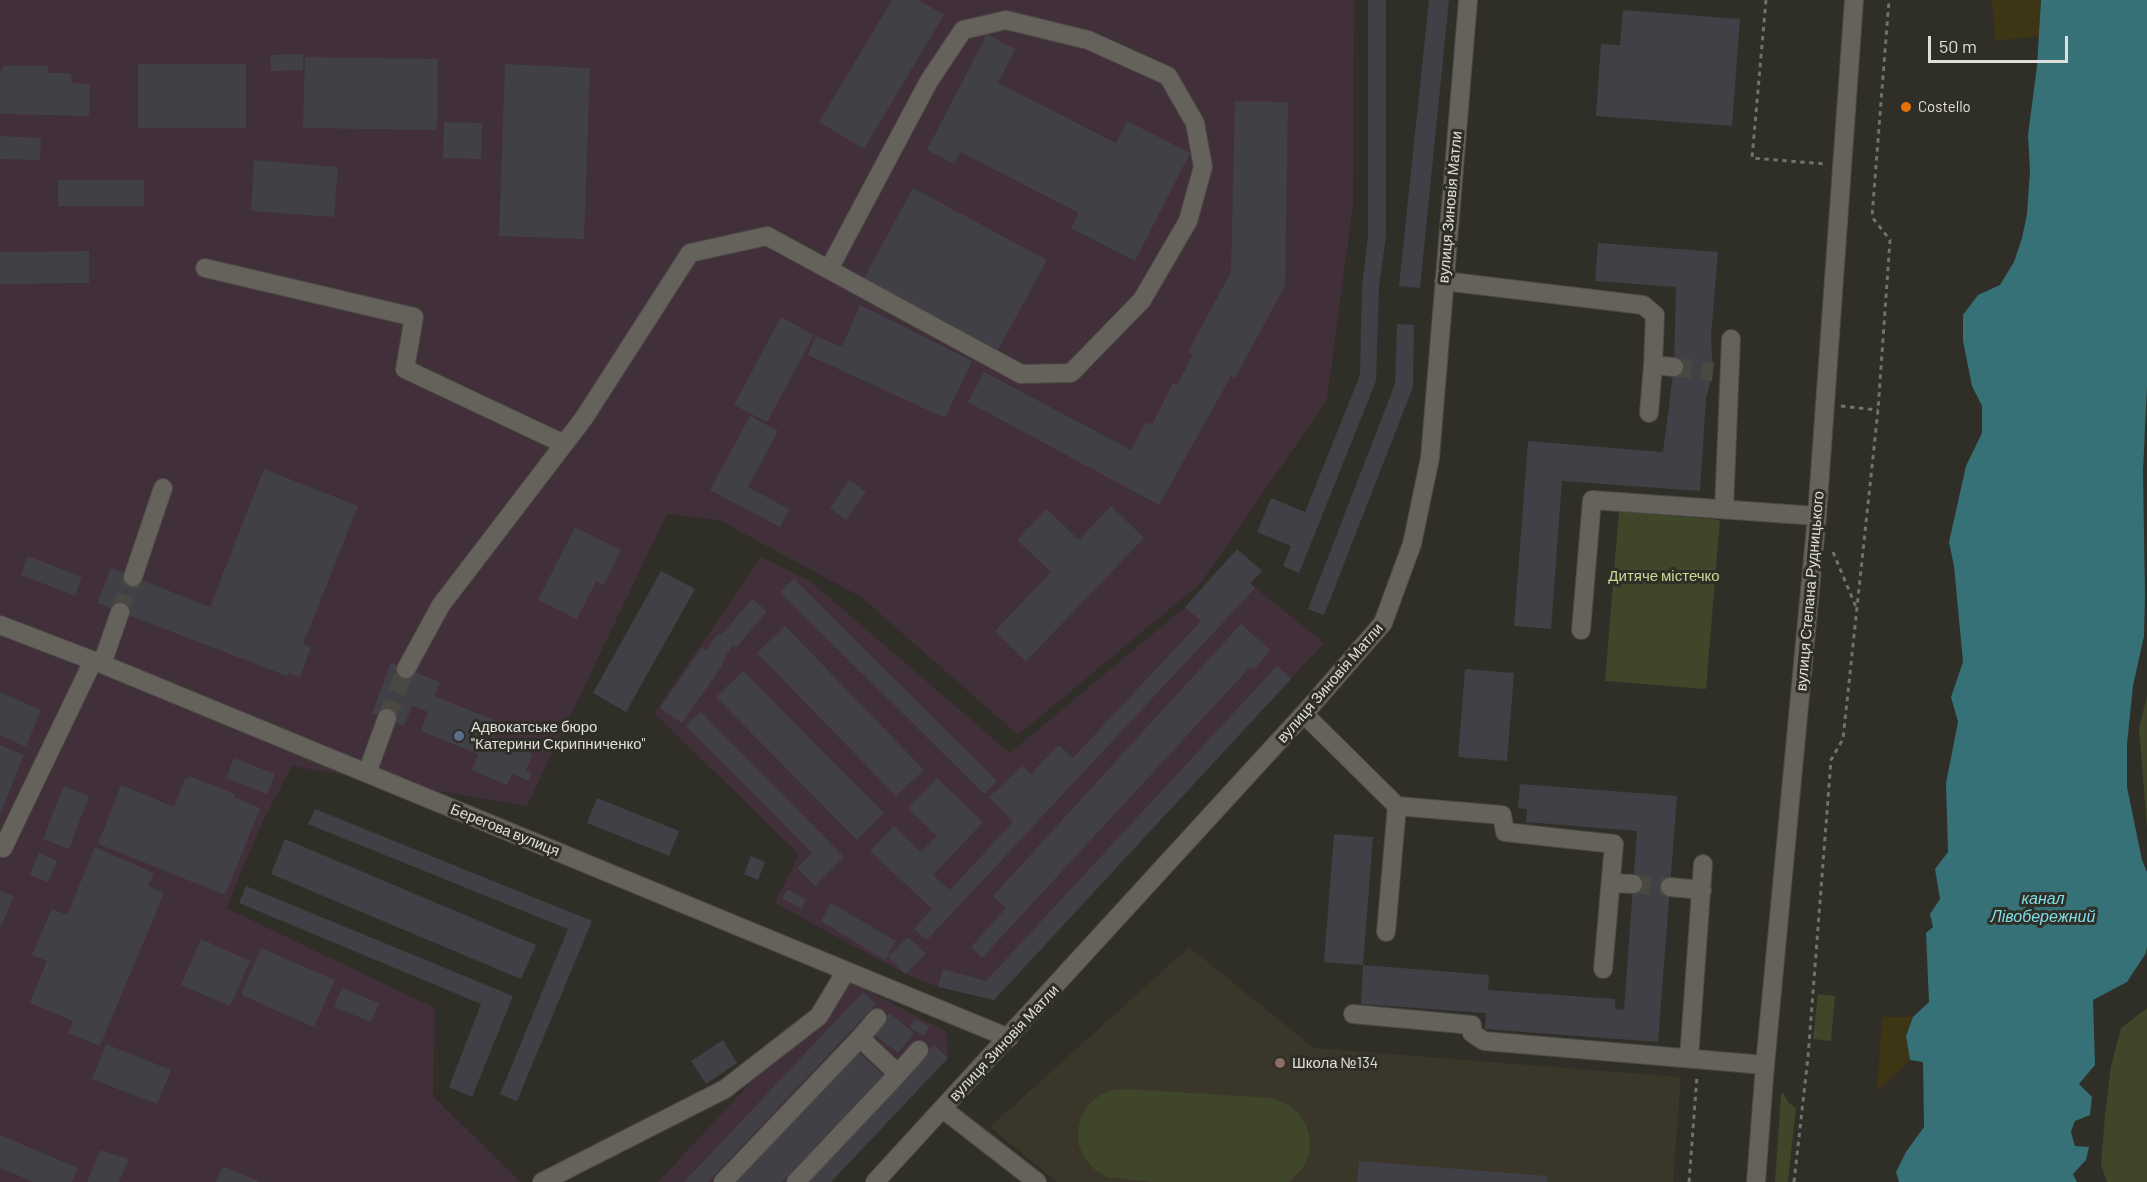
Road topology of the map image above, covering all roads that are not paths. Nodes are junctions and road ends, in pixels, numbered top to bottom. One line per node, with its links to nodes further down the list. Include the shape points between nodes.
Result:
1 (1468, 0): 5 (street, вулиця Зиновія Матли)
2 (1854, 0): 13 (street, вулиця Степана Рудницького)
3 (205, 268): 10 (street, via 414,317 405,369)
4 (829, 269): 4 (street, via 1021,374 1071,374 1142,300 1188,221 1203,168 1195,123 1168,76 1088,40 1006,20 963,30 929,81); 10 (street, via 767,236 690,253)
5 (1444, 281): 7 (street, via 1643,305 1655,315); 20 (street, вулиця Зиновія Матли, via 1430,458 1412,544 1383,623)
6 (1731, 339): 12 (street, via 1721,373)
7 (1653, 365): 8 (street); 9 (street)
8 (1674, 367)
9 (1649, 413)
10 (564, 444): 19 (street, via 441,605)
11 (163, 488): 14 (street)
12 (1724, 509): 13 (street); 17 (street, via 1592,500)
13 (1817, 516): 39 (street, вулиця Степана Рудницького)
14 (133, 577)
15 (120, 612): 18 (street)
16 (0, 625): 18 (street, Берегова вулиця)
17 (1581, 630)
18 (98, 662): 22 (street, Берегова вулиця); 24 (street, via 3,848)
19 (406, 669)
20 (1304, 714): 23 (street); 36 (street, вулиця Зиновія Матли)
21 (387, 718): 22 (street)
22 (367, 773): 32 (street, Берегова вулиця)
23 (1397, 806): 26 (street, via 1502,815 1504,832 1614,844); 30 (street)
24 (0, 847)
25 (1703, 864): 29 (street)
26 (1611, 883): 27 (street); 31 (street)
27 (1633, 884)
28 (1670, 887): 29 (street)
29 (1701, 890): 38 (street)
30 (1386, 932)
31 (1603, 969)
32 (846, 970): 36 (street, Берегова вулиця); 42 (street, via 819,1016 725,1089)
33 (1353, 1014): 38 (street, via 1472,1025 1472,1033 1484,1041)
34 (877, 1018): 35 (street)
35 (860, 1038): 40 (street); 43 (street)
36 (1009, 1038): 41 (street, вулиця Зиновія Матли)
37 (919, 1050): 40 (street)
38 (1694, 1059): 39 (street)
39 (1765, 1065): 47 (street, вулиця Степана Рудницького)
40 (896, 1076): 44 (street)
41 (943, 1109): 45 (street, вулиця Зиновія Матли); 46 (street)
42 (542, 1182)
43 (723, 1182)
44 (796, 1182)
45 (875, 1182)
46 (1037, 1182)
47 (1756, 1182)

